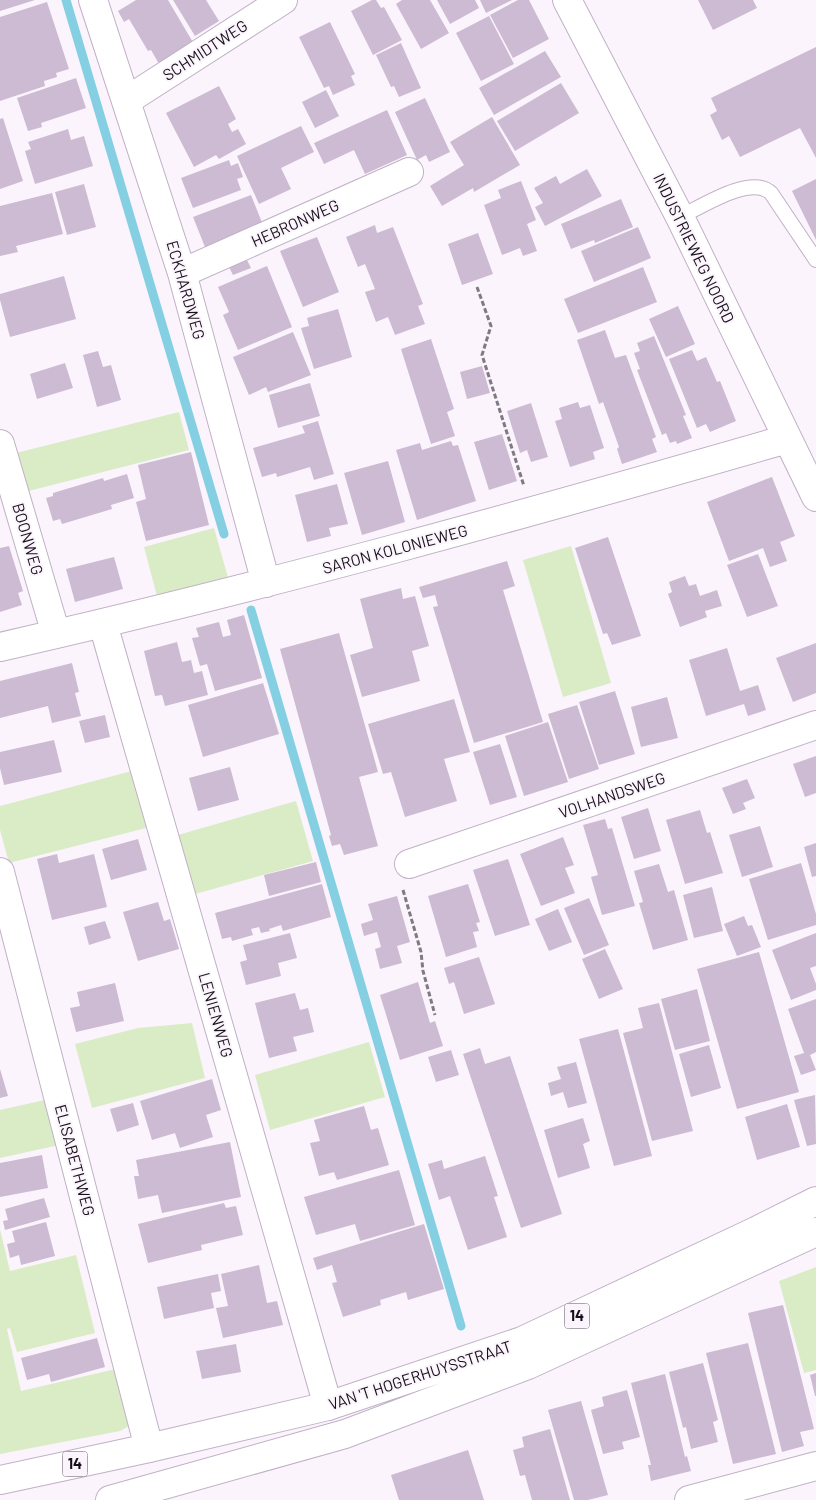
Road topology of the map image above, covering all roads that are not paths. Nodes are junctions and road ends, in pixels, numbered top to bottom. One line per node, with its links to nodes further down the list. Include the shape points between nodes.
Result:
1 (93, 0): 4 (street, ECKHARDWEG)
2 (283, 0): 4 (street, SCHMIDTWEG)
3 (568, 0): 6 (street, INDUSTRIEWEG NOORD)
4 (126, 101): 8 (street, ECKHARDWEG)
5 (409, 172): 8 (street, HEBRONWEG)
6 (680, 217): 7 (lane, via 739,188 765,188); 9 (street, INDUSTRIEWEG NOORD)
7 (816, 260)
8 (182, 273): 12 (street, ECKHARDWEG)
9 (786, 439): 11 (street, INDUSTRIEWEG NOORD); 12 (street, SARON KOLONIEWEG, via 532,512)
10 (0, 444): 14 (street, BOONWEG)
11 (816, 497)
12 (266, 583): 13 (street, SARON KOLONIEWEG)
13 (103, 624): 14 (street, SARON KOLONIEWEG); 21 (street, LENIENWEG)
14 (56, 634): 15 (street, SARON KOLONIEWEG)
15 (0, 647)
16 (816, 725): 17 (street, VOLHANDSWEG)
17 (408, 864)
18 (0, 872): 22 (street, ELISABETHWEG)
19 (816, 1201): 21 (street, VAN 'T HOGERHUYSSTRAAT / 14, via 522,1341)
20 (816, 1232): 25 (street, VAN 'T HOGERHUYSSTRAAT / 14, via 510,1372 345,1434)
21 (328, 1406): 22 (street, VAN 'T HOGERHUYSSTRAAT / 14)
22 (149, 1448): 24 (street, VAN 'T HOGERHUYSSTRAAT / 14)
23 (816, 1466): 26 (street)
24 (0, 1480)
25 (110, 1500)
26 (689, 1500)

